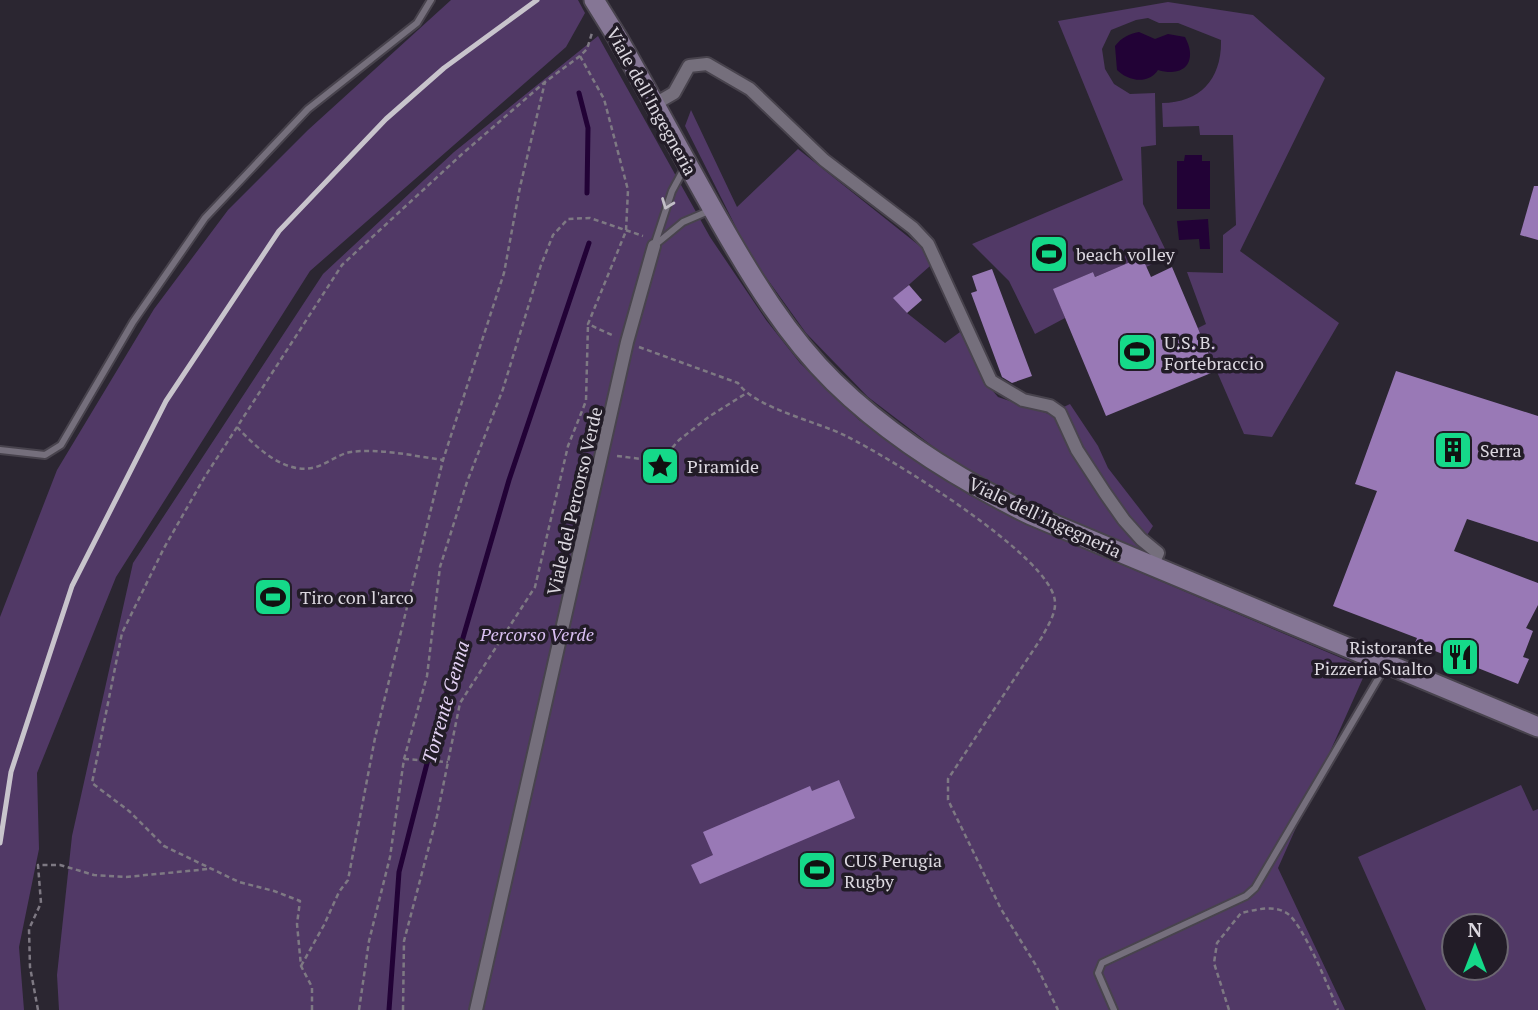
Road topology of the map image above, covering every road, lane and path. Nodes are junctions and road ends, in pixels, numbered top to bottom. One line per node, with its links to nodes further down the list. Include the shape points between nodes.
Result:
1 (430, 0): 15 (lane, via 417,23 307,109 205,218 133,323 61,445 45,455)
2 (599, 8): 3 (path, via 587,49); 5 (street, Viale dell'Ingegneria)
3 (580, 56): 4 (path); 8 (path, via 604,99 628,190)
4 (545, 82): 14 (path, via 342,265); 17 (path, via 504,273)
5 (655, 104): 6 (street, Viale dell'Ingegneria); 18 (street, via 674,93 689,66 707,64 750,89 824,160 913,228 928,244 992,381 1023,400 1060,413 1105,493 1133,530 1158,553)
6 (687, 164): 7 (street, Viale dell'Ingegneria); 10 (lane, Viale del Percorso Verde, one-way to 10, via 672,191)
7 (713, 209): 10 (lane, via 683,222); 18 (street, Viale dell'Ingegneria, via 753,280 800,344 869,412 989,494)
8 (626, 231): 9 (path); 11 (path); 21 (path, via 590,218 568,219 553,235 440,567 427,676)
9 (643, 236)
10 (653, 246): 12 (street, Viale del Percorso Verde)
11 (588, 324): 12 (path); 22 (path, via 586,401 568,446 535,587 460,703)
12 (627, 342): 13 (path, via 738,383); 16 (street, Viale del Percorso Verde)
13 (745, 394): 16 (path, via 679,440 667,455 650,460); 30 (path, via 848,437 933,488 983,521 1034,566 1048,586 1055,601 1052,616 948,779 948,800 1001,909)
14 (237, 427): 17 (path, via 258,450 300,469 314,468 348,452); 23 (path, via 164,548 122,633 92,783 164,846)
15 (0, 450)
16 (603, 454): 29 (street, Viale del Percorso Verde)
17 (443, 460): 24 (path, via 375,738 348,880)
18 (1152, 567): 19 (street, Viale dell'Ingegneria)
19 (1387, 664): 20 (street, Viale dell'Ingegneria); 31 (lane, via 1255,888 1102,963 1098,973)
20 (1538, 727)
21 (404, 759): 22 (path); 27 (path, via 390,858 369,942)
22 (448, 762): 28 (path, via 404,941)
23 (211, 868): 24 (path, via 300,901); 25 (path, via 126,877 38,865 41,903 29,929)
24 (301, 966): 26 (path, via 312,987)
25 (38, 1010)
26 (312, 1010)
27 (359, 1010)
28 (403, 1010)
29 (477, 1010)
30 (1058, 1010)
31 (1114, 1010)
32 (1229, 1010): 33 (path, via 1214,962 1217,943 1241,912 1263,908 1286,912 1298,925)
33 (1338, 1010)

